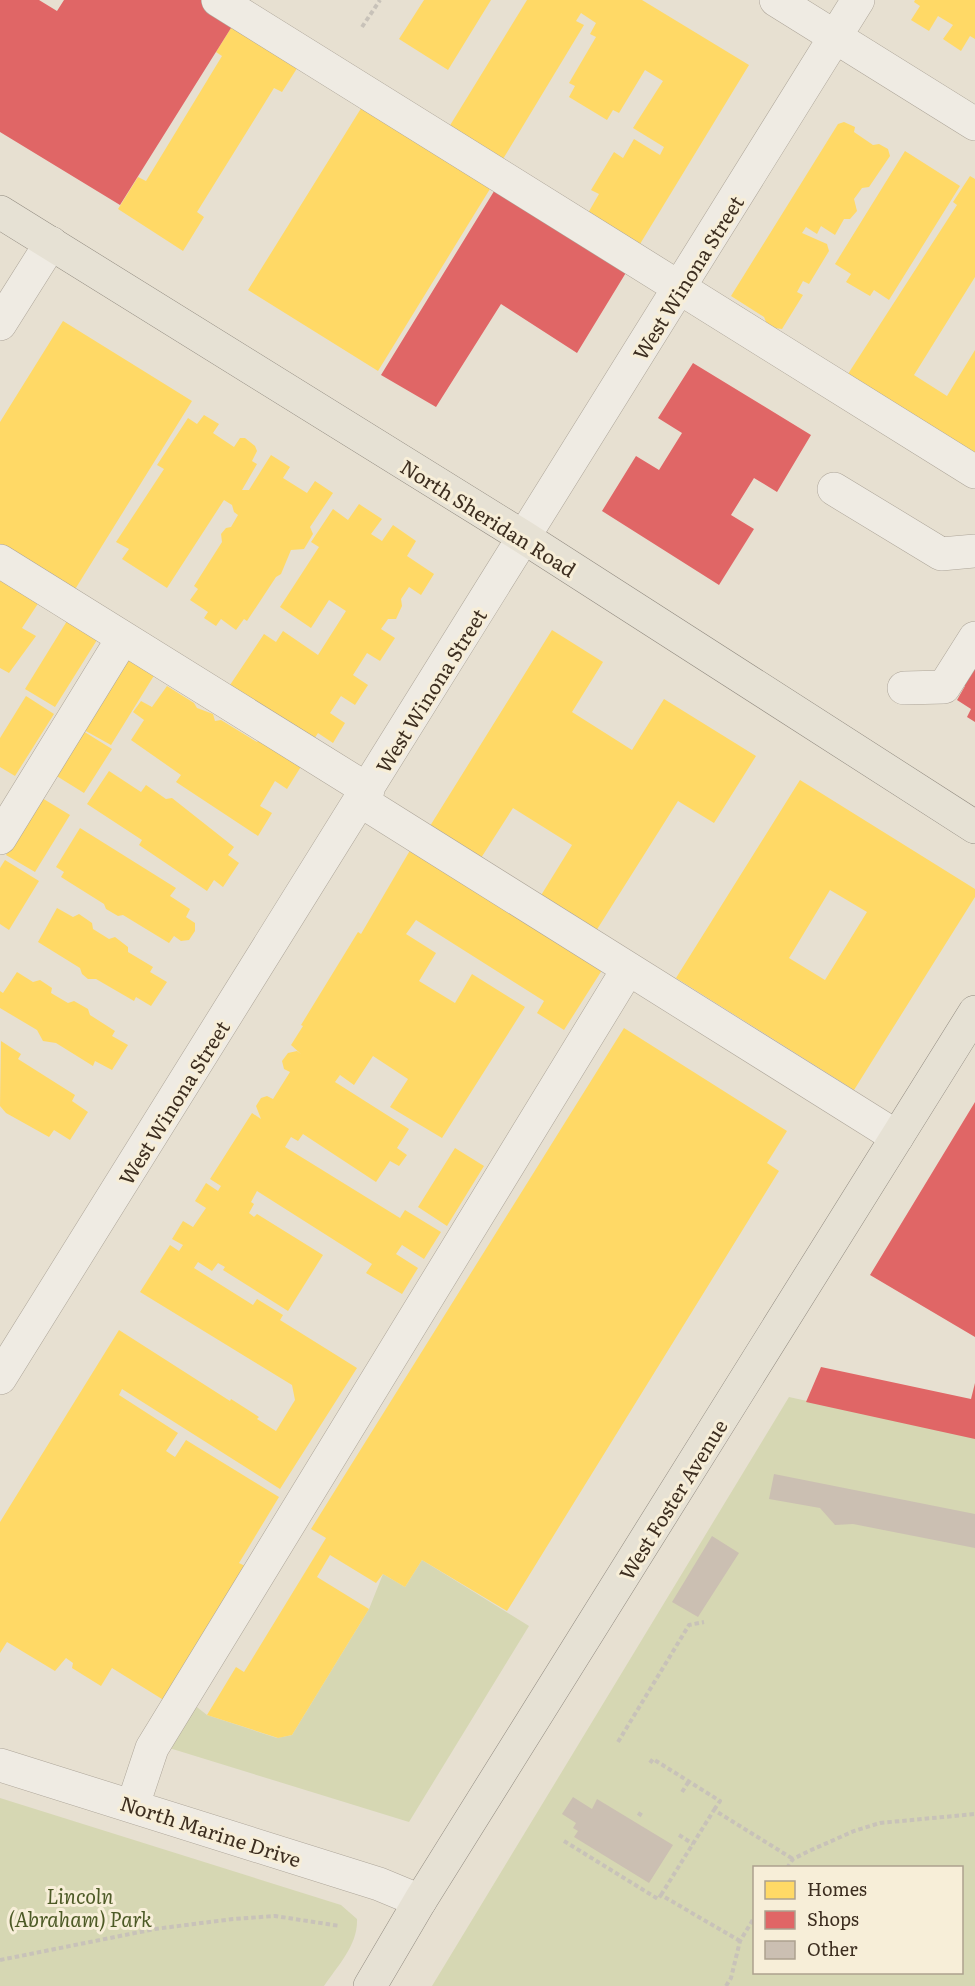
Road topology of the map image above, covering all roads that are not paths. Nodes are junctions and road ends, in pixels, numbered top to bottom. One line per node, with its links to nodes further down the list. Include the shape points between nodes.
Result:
1 (219, 0): 8 (street)
2 (776, 0): 4 (street)
3 (858, 0): 4 (street, West Winona Street)
4 (835, 38): 5 (street); 8 (street, West Winona Street)
5 (975, 124)
6 (0, 212): 7 (main road, North Sheridan Road)
7 (51, 243): 9 (street); 12 (main road, North Sheridan Road)
8 (680, 288): 10 (street); 12 (street, West Winona Street)
9 (0, 324)
10 (975, 472)
11 (834, 489): 13 (street, via 940,554)
12 (525, 538): 18 (street, West Winona Street); 19 (main road, North Sheridan Road)
13 (975, 551)
14 (0, 561): 15 (street)
15 (123, 638): 18 (street); 20 (street)
16 (975, 638): 17 (street, via 944,687)
17 (904, 688)
18 (364, 795): 21 (street); 24 (street, West Winona Street)
19 (975, 827)
20 (0, 838)
21 (628, 969): 23 (street); 26 (street, via 152,1748)
22 (975, 1012): 23 (main road, West Foster Avenue)
23 (897, 1137): 27 (main road, West Foster Avenue)
24 (0, 1378)
25 (0, 1765): 26 (street, North Marine Drive)
26 (133, 1805): 27 (street, North Marine Drive, via 379,1884)
27 (420, 1901): 28 (main road, West Foster Avenue)
28 (370, 1986)

